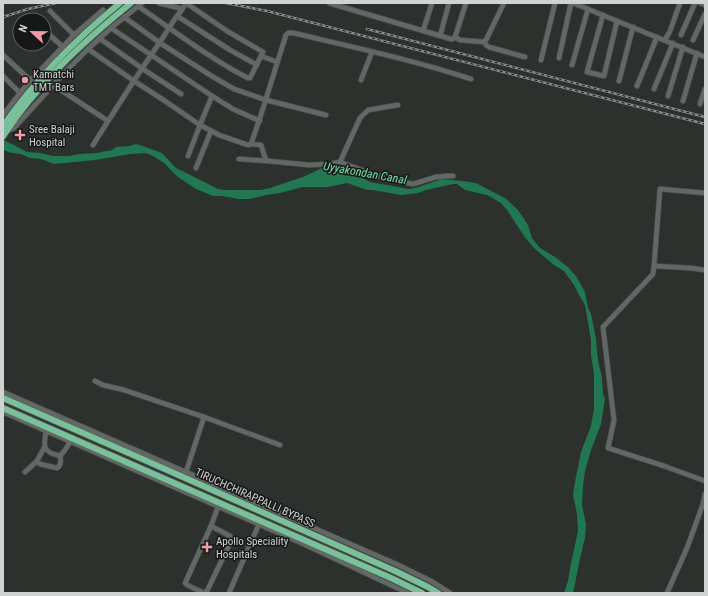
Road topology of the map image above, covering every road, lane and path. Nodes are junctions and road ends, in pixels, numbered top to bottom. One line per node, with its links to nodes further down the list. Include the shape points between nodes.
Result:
1 (120, 3): 76 (highway, via 48,70)
2 (131, 3): 76 (highway, via 86,41)
3 (159, 3): 19 (street)
4 (328, 3): 28 (street)
5 (432, 3): 28 (street)
6 (449, 3): 31 (street)
7 (466, 3): 33 (street)
8 (504, 3): 38 (street)
9 (555, 3): 52 (street)
10 (572, 3): 16 (street); 51 (street)
11 (680, 3): 36 (street)
12 (695, 3): 30 (street)
13 (700, 3): 15 (street)
14 (140, 5): 23 (street); 27 (street)
15 (705, 5)
16 (588, 9): 21 (street); 55 (street)
17 (103, 10): 29 (street)
18 (50, 11): 29 (street)
19 (181, 11): 22 (street); 48 (street, via 186,3 263,52)
20 (705, 14): 37 (street)
21 (603, 15): 24 (street); 24 (street, via 587,72 604,76)
22 (177, 16): 27 (street); 54 (street)
23 (124, 17): 26 (street); 39 (street)
24 (617, 21): 25 (street)
25 (633, 27): 34 (street); 62 (street)
26 (111, 28): 35 (street); 47 (street)
27 (170, 28): 39 (street); 54 (street, via 202,51 248,78)
28 (423, 31): 31 (street)
29 (74, 35): 41 (street)
30 (681, 35)
31 (440, 36): 33 (street, via 451,39)
32 (52, 37): 41 (street)
33 (455, 37): 38 (street, via 460,40)
34 (657, 37): 36 (street); 64 (street)
35 (100, 38): 43 (street); 56 (street)
36 (665, 40): 40 (street)
37 (693, 40)
38 (485, 42): 49 (street, via 489,47)
39 (160, 43): 47 (street); 71 (street, via 234,89)
40 (673, 43): 42 (street); 65 (street)
41 (63, 47): 59 (street)
42 (683, 47): 45 (street); 70 (street)
43 (88, 49): 61 (street); 63 (street)
44 (372, 52): 53 (street, via 290,32 286,35); 58 (street); 60 (street)
45 (697, 53): 50 (street); 72 (street)
46 (3, 55): 59 (street)
47 (151, 55): 56 (street); 69 (street)
48 (261, 56): 53 (street); 54 (street)
49 (525, 56)
50 (705, 57)
51 (559, 58)
52 (541, 60)
53 (277, 62): 71 (street)
54 (257, 65)
55 (572, 65)
56 (143, 69): 61 (street); 68 (street)
57 (3, 76): 67 (street)
58 (471, 79)
59 (30, 80): 67 (street)
60 (360, 80)
61 (134, 81): 78 (street); 79 (street)
62 (619, 81)
63 (53, 85): 78 (street); 81 (street, via 14,128)
64 (636, 86)
65 (654, 89)
66 (705, 89): 73 (street)
67 (20, 93): 76 (street)
68 (181, 94)
69 (212, 96): 77 (street, via 233,109); 79 (street)
70 (668, 96)
71 (266, 100): 75 (street); 77 (street)
72 (684, 101)
73 (700, 104)
74 (398, 105): 87 (street, via 368,110 360,118)
75 (326, 115)
76 (7, 119): 81 (highway)
77 (260, 120): 83 (street)
78 (108, 121): 82 (street)
79 (200, 125): 80 (street); 84 (street)
80 (211, 131): 83 (street, via 238,142); 88 (street)
81 (4, 132)
82 (93, 144)
83 (252, 144): 86 (street, via 262,146)
84 (188, 156)
85 (239, 159): 86 (street)
86 (268, 161): 87 (street, via 309,165)
87 (340, 162): 89 (street, via 378,176 413,184 436,177)
88 (196, 168)
89 (453, 176)
90 (705, 193): 91 (street, via 660,189)
91 (654, 266): 92 (street); 109 (street, via 653,274 603,327 614,420 608,448)
92 (705, 270)
93 (95, 381): 98 (street)
94 (3, 392): 108 (street)
95 (3, 398): 118 (highway, TIRUCHCHIRAPPALLI BYPASS, via 388,568)
96 (3, 408): 104 (highway, TIRUCHCHIRAPPALLI BYPASS)
97 (3, 412): 99 (street)
98 (204, 417): 101 (street); 108 (street)
99 (46, 432): 100 (street); 102 (street)
100 (70, 442): 103 (street); 105 (street)
101 (280, 445)
102 (44, 448): 103 (street); 106 (street)
103 (60, 456): 106 (street, via 60,465 57,468 38,464)
104 (114, 456): 105 (highway); 117 (highway, TIRUCHCHIRAPPALLI BYPASS)
105 (106, 458): 111 (street)
106 (37, 460): 107 (street)
107 (25, 472)
108 (186, 472): 119 (street, via 396,564)
109 (705, 481)
110 (705, 494): 120 (street, via 704,504)
111 (218, 507): 112 (street); 113 (street)
112 (259, 524): 115 (street); 116 (street)
113 (211, 526): 114 (street, via 186,581 187,586); 114 (street, via 232,539)
114 (204, 593)
115 (229, 593)
116 (408, 593)
117 (422, 593)
118 (438, 593)
119 (450, 593)
120 (667, 593)

